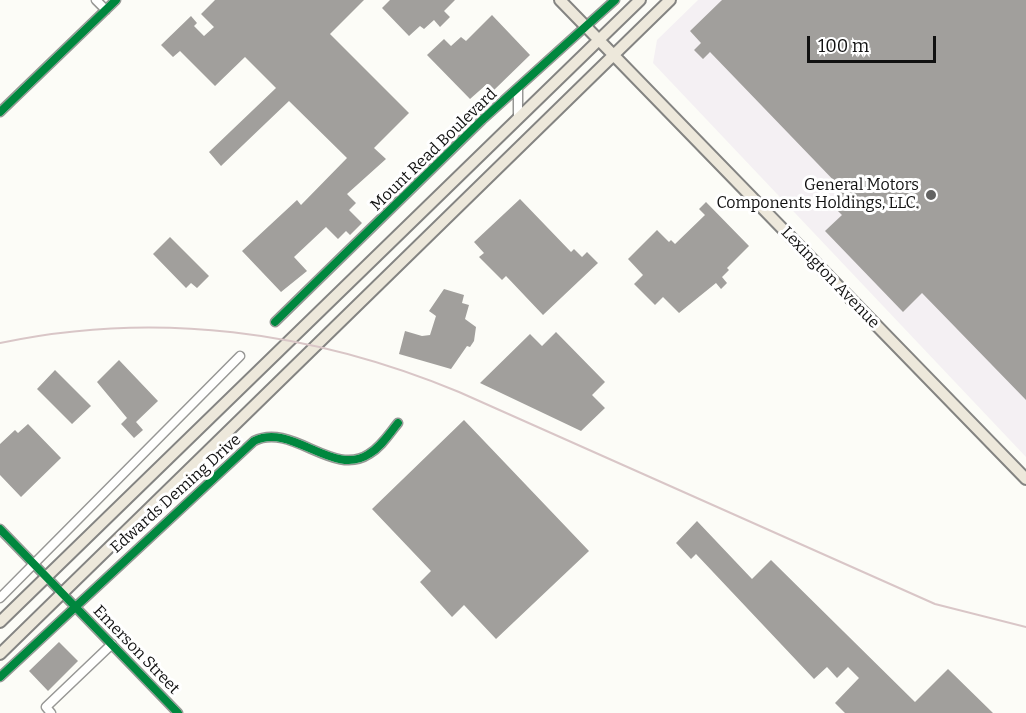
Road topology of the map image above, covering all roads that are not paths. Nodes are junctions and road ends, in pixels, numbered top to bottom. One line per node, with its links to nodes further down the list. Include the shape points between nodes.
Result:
1 (96, 0): 7 (street)
2 (116, 0): 7 (street)
3 (560, 0): 8 (main road, Lexington Avenue)
4 (615, 0): 8 (street, Mount Read Boulevard)
5 (640, 0): 9 (main road)
6 (670, 0): 10 (main road)
7 (106, 10): 12 (street)
8 (586, 27): 9 (main road, Lexington Avenue); 11 (street, Mount Read Boulevard)
9 (598, 40): 10 (main road, Lexington Avenue); 13 (main road)
10 (613, 55): 17 (main road, Lexington Avenue); 21 (main road)
11 (518, 89): 13 (street, Mount Read Boulevard); 14 (street, Mount Read Boulevard)
12 (0, 112)
13 (518, 118): 20 (main road)
14 (275, 322)
15 (240, 356): 19 (street)
16 (398, 423): 23 (street, Edwards Deming Drive, via 370,454 350,460 273,435 254,441)
17 (1026, 479)
18 (0, 529): 19 (street, Emerson Street)
19 (35, 564): 20 (street, Emerson Street); 22 (street)
20 (47, 577): 21 (street, Emerson Street); 24 (main road)
21 (63, 594): 23 (street, Emerson Street); 26 (main road)
22 (0, 598)
23 (74, 605): 25 (street, Emerson Street); 27 (street)
24 (0, 622)
25 (112, 644): 28 (street, via 45,707); 29 (street, Emerson Street)
26 (0, 654)
27 (0, 677)
28 (51, 713)
29 (178, 713)

